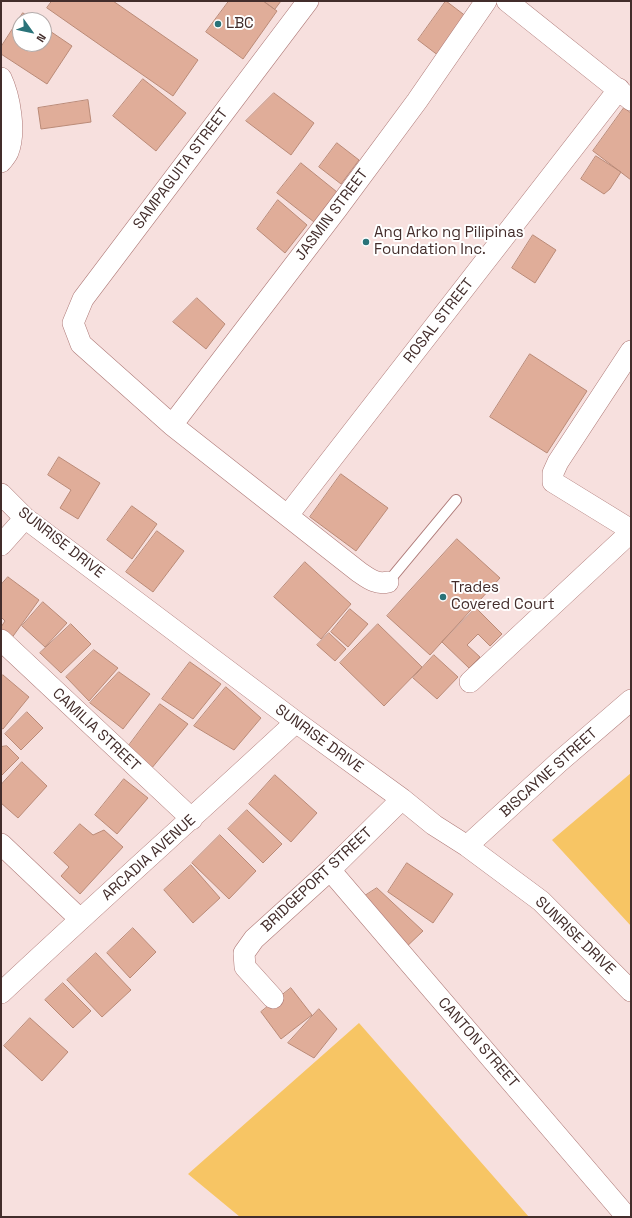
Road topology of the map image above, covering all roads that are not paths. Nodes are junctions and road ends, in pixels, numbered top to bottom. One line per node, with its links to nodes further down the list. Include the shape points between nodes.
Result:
1 (308, 1): 8 (street, SAMPAGUITA STREET, via 83,299 74,324 80,344)
2 (486, 1): 8 (street, JASMIN STREET, via 356,184)
3 (507, 1): 5 (street)
4 (1, 78): 6 (street, via 7,92 12,134 8,152)
5 (625, 94): 11 (street, ROSAL STREET)
6 (1, 162)
7 (631, 351): 13 (street, via 553,473 553,482)
8 (172, 425): 11 (street)
9 (1, 494): 12 (street, SUNRISE DRIVE)
10 (456, 500): 15 (lane)
11 (288, 515): 15 (street, via 342,560 372,581 382,584)
12 (25, 518): 14 (street); 19 (street, SUNRISE DRIVE)
13 (631, 531): 17 (street)
14 (1, 546)
15 (388, 582)
16 (1, 640): 21 (street, CAMILIA STREET)
17 (470, 682)
18 (631, 700): 23 (street, BISCAYNE STREET)
19 (296, 722): 20 (street, SUNRISE DRIVE); 21 (street, ARCADIA AVENUE)
20 (402, 799): 23 (street, SUNRISE DRIVE, via 434,825); 24 (street, BRIDGEPORT STREET)
21 (192, 819): 25 (street, ARCADIA AVENUE)
22 (1, 844): 25 (street)
23 (467, 846): 26 (street, SUNRISE DRIVE, via 541,901)
24 (330, 870): 28 (street, BRIDGEPORT STREET, via 254,939 244,952 245,967); 29 (street, CANTON STREET)
25 (80, 919): 27 (street, ARCADIA AVENUE)
26 (631, 991)
27 (1, 994)
28 (273, 998)
29 (627, 1217)

